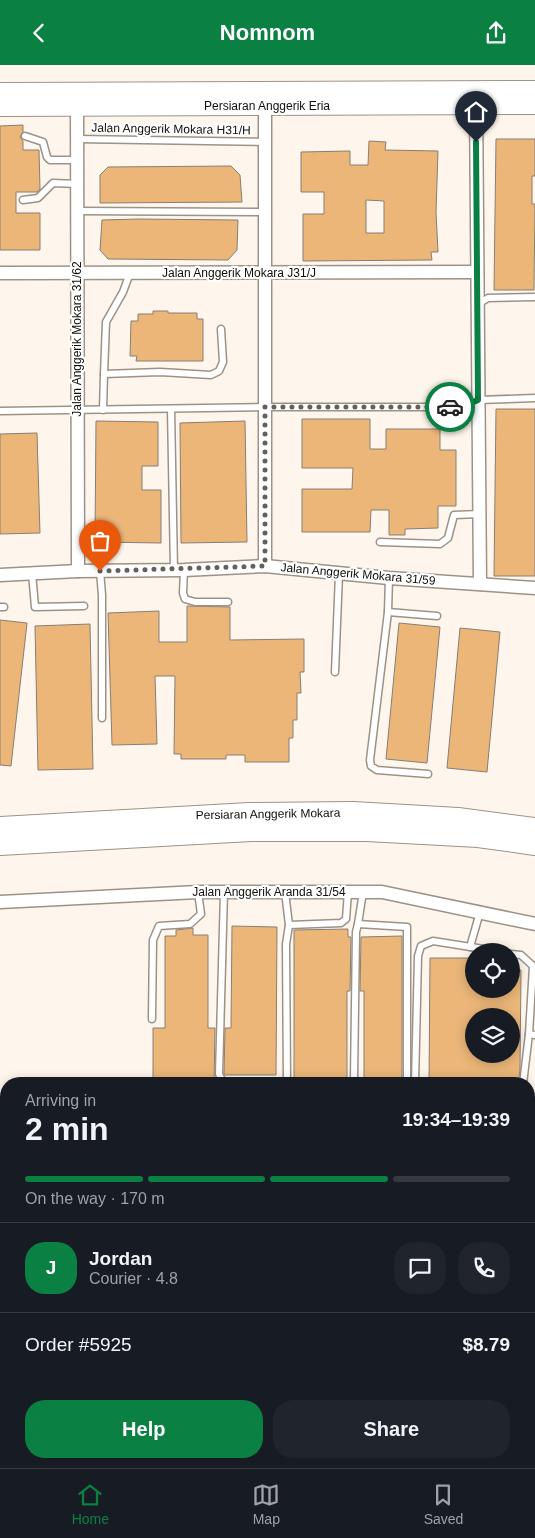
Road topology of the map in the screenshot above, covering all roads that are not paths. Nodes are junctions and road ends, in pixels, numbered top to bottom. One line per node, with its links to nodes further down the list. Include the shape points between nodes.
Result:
1 (535, 90): 3 (street, Persiaran Anggerik Eria)
2 (0, 92): 5 (street, Persiaran Anggerik Eria)
3 (476, 97): 4 (street, Persiaran Anggerik Eria); 6 (street, Persiaran Anggerik Eria); 16 (street)
4 (265, 98): 5 (street, Persiaran Anggerik Eria); 10 (street)
5 (77, 99): 7 (street, Persiaran Anggerik Eria); 9 (street, Jalan Anggerik Mokara 31/62)
6 (535, 105)
7 (0, 107)
8 (25, 136): 11 (lane, via 43,142 50,160)
9 (77, 139): 10 (lane, Jalan Anggerik Mokara H31/H); 11 (street, Jalan Anggerik Mokara 31/62)
10 (265, 142): 15 (street)
11 (77, 159): 12 (street, Jalan Anggerik Mokara 31/62)
12 (77, 184): 13 (lane, via 53,183 38,198); 14 (street, Jalan Anggerik Mokara 31/62)
13 (22, 200)
14 (77, 211): 15 (lane); 18 (street, Jalan Anggerik Mokara 31/62)
15 (265, 212): 20 (street)
16 (477, 272): 20 (street, Jalan Anggerik Mokara J31/J); 22 (street)
17 (0, 273): 18 (street, Jalan Anggerik Mokara J31/J)
18 (77, 273): 19 (street, Jalan Anggerik Mokara J31/J); 31 (street, Jalan Anggerik Mokara 31/62)
19 (130, 273): 20 (street, Jalan Anggerik Mokara J31/J); 24 (lane, via 123,293 106,322)
20 (265, 273): 27 (street)
21 (535, 297): 22 (lane, via 488,298)
22 (478, 304): 26 (street)
23 (221, 329): 24 (lane, via 222,362 219,371 211,375 160,372)
24 (104, 374): 29 (lane)
25 (535, 398): 26 (lane)
26 (478, 400): 27 (lane, via 462,407); 32 (street)
27 (265, 407): 28 (lane); 34 (street)
28 (171, 409): 29 (lane); 35 (lane)
29 (103, 410): 31 (lane)
30 (0, 411): 31 (lane)
31 (78, 411): 36 (street, Jalan Anggerik Mokara 31/62)
32 (480, 513): 33 (lane, via 454,515 448,537 440,544); 42 (street)
33 (380, 542)
34 (265, 566): 35 (street, Jalan Anggerik Mokara 31/59); 39 (street, Jalan Anggerik Mokara 31/59)
35 (179, 570): 37 (street, Jalan Anggerik Mokara 31/59); 44 (lane, via 185,599)
36 (78, 571): 37 (street, Jalan Anggerik Mokara 31/59); 38 (street, Jalan Anggerik Mokara 31/59)
37 (100, 571): 49 (lane)
38 (32, 573): 40 (street, Jalan Anggerik Mokara 31/59); 45 (lane, via 35,607)
39 (339, 574): 41 (street, Jalan Anggerik Mokara 31/59); 48 (lane)
40 (0, 575)
41 (389, 578): 42 (street, Jalan Anggerik Mokara 31/59); 46 (lane)
42 (480, 584): 43 (street, Jalan Anggerik Mokara 31/59)
43 (535, 588)
44 (228, 602)
45 (84, 606)
46 (388, 612): 47 (lane); 50 (lane, via 371,767)
47 (437, 616)
48 (335, 672)
49 (102, 717)
50 (428, 774)
51 (0, 827): 52 (main road, Persiaran Anggerik Mokara, via 249,813 353,813 458,818)
52 (535, 828)
53 (0, 845): 54 (main road, Persiaran Anggerik Mokara, via 251,831 367,831 452,835)
54 (535, 845)
55 (198, 892): 56 (street, Jalan Anggerik Aranda 31/54); 60 (street, Jalan Anggerik Aranda 31/54); 68 (lane, via 201,913 190,924 159,926 153,940)
56 (224, 892): 57 (street, Jalan Anggerik Aranda 31/54); 70 (lane)
57 (285, 892): 58 (street, Jalan Anggerik Aranda 31/54); 64 (lane)
58 (348, 892): 59 (street, Jalan Anggerik Aranda 31/54); 64 (lane, via 346,919 341,923)
59 (363, 892): 61 (street, Jalan Anggerik Aranda 31/54, via 406,896); 62 (lane)
60 (0, 902)
61 (480, 912): 63 (street, Jalan Anggerik Aranda 31/54); 65 (lane)
62 (358, 924): 72 (lane); 73 (lane, via 407,927)
63 (535, 924)
64 (289, 925): 71 (lane, via 286,944)
65 (471, 943)
66 (465, 946): 74 (lane, via 434,941 421,946 418,956)
67 (520, 955): 69 (lane, via 533,966)
68 (152, 1019)
69 (532, 1034): 75 (lane)
70 (220, 1077)
71 (288, 1077)
72 (354, 1077)
73 (407, 1077)
74 (415, 1077)
75 (524, 1077)

